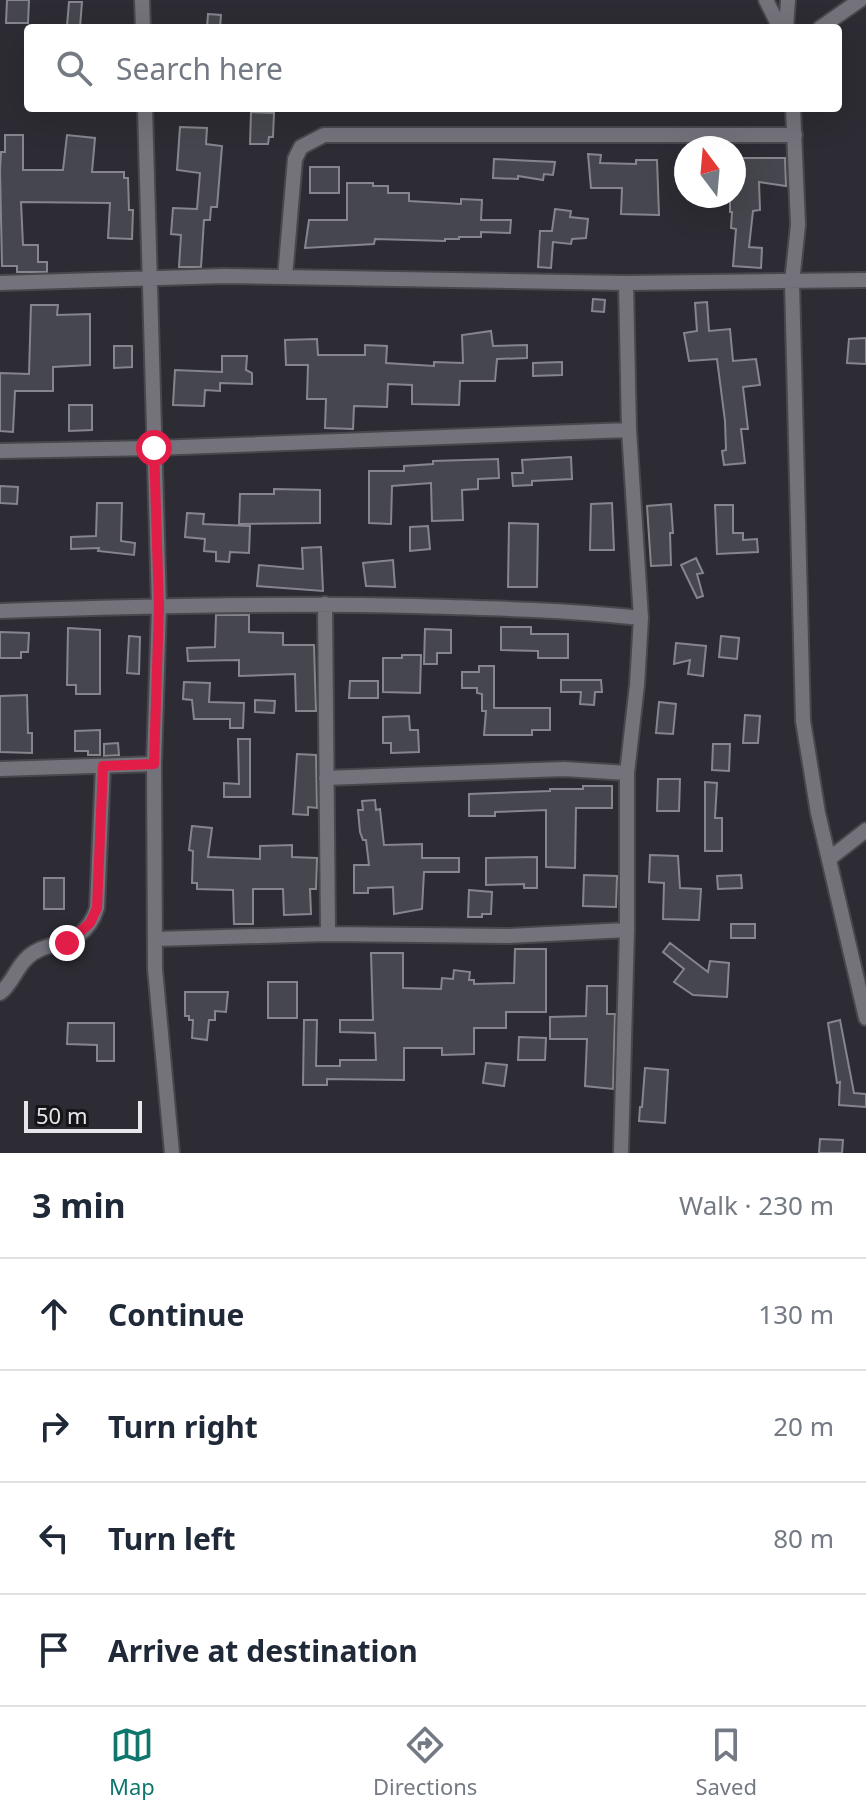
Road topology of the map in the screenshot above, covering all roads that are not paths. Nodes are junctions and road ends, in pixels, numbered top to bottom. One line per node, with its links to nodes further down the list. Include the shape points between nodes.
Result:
1 (142, 0): 5 (street)
2 (766, 0): 6 (street)
3 (788, 0): 7 (street)
4 (860, 0): 8 (street)
5 (143, 24)
6 (781, 24)
7 (784, 24)
8 (826, 24)
9 (145, 112): 13 (street)
10 (793, 112): 11 (street)
11 (795, 135): 12 (street, via 324,135 301,147 295,159); 15 (street, via 798,225)
12 (285, 277): 13 (street); 17 (street)
13 (148, 279): 16 (street); 19 (street)
14 (866, 280): 15 (street)
15 (792, 282): 17 (street); 31 (street, via 803,721)
16 (0, 283)
17 (626, 283): 18 (street)
18 (629, 430): 19 (street); 24 (street)
19 (154, 448): 20 (street); 22 (street)
20 (0, 451)
21 (325, 604): 22 (street); 24 (street, via 535,609); 29 (street)
22 (159, 607): 23 (street); 25 (street)
23 (0, 611)
24 (641, 618): 28 (street)
25 (154, 764): 26 (street); 34 (street)
26 (103, 766): 27 (street); 35 (street, via 94,918 67,943 33,953)
27 (0, 769)
28 (627, 773): 29 (street, via 564,769); 32 (street)
29 (326, 778): 33 (street)
30 (866, 830): 31 (street)
31 (829, 859): 36 (street)
32 (627, 930): 33 (street, via 508,936); 38 (street)
33 (328, 934): 34 (street)
34 (155, 939): 37 (street)
35 (0, 993)
36 (866, 1018)
37 (172, 1153)
38 (621, 1153)

